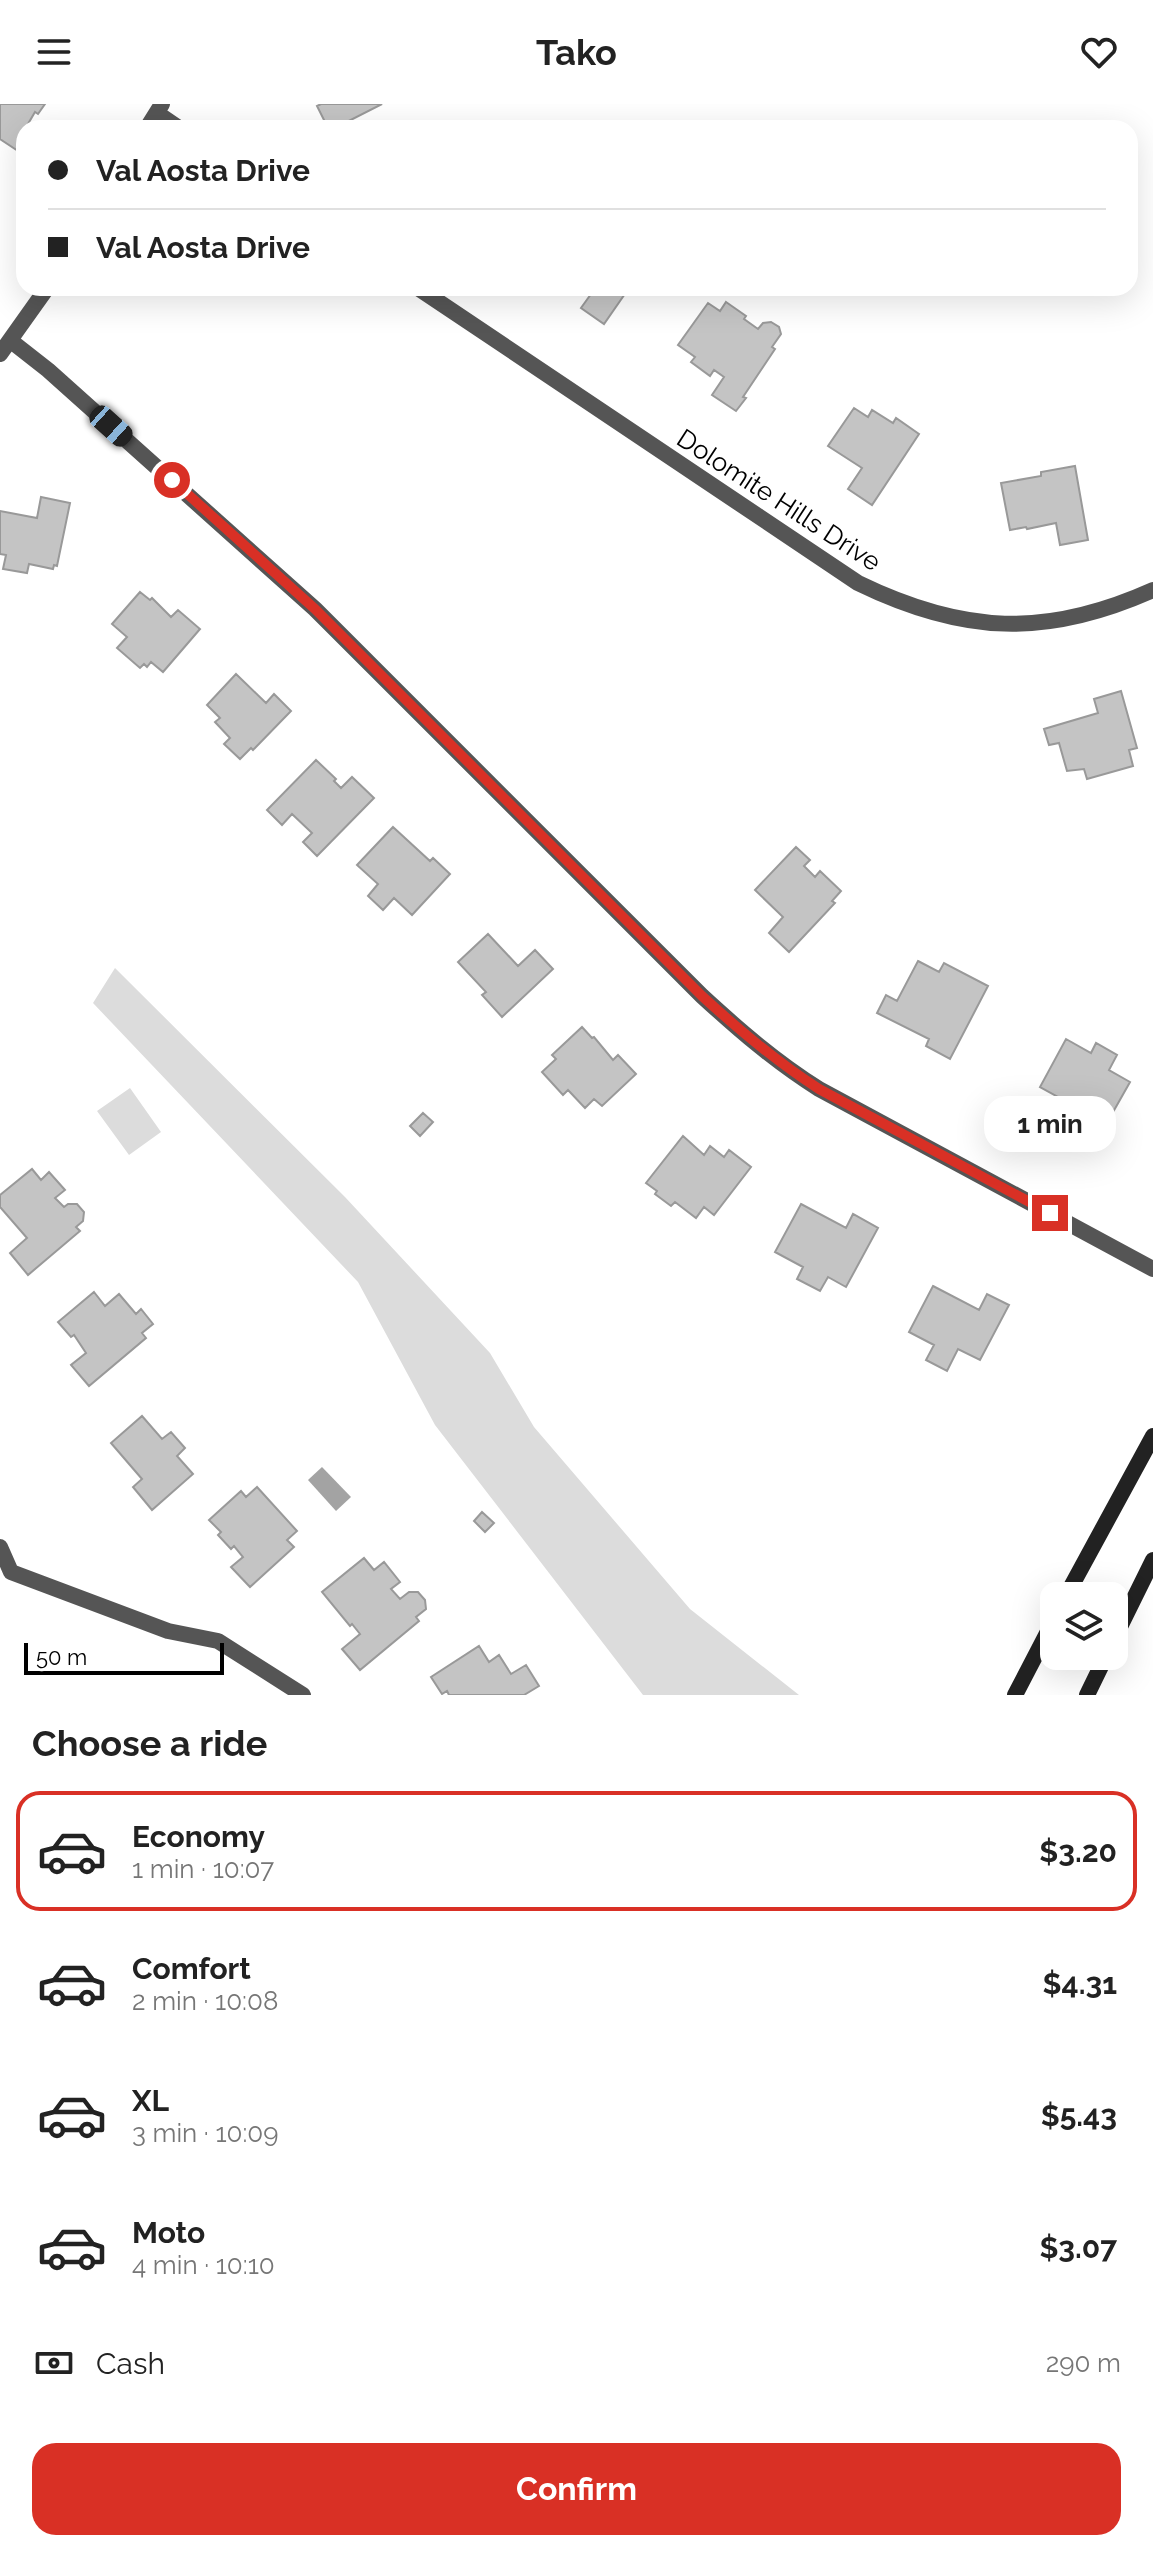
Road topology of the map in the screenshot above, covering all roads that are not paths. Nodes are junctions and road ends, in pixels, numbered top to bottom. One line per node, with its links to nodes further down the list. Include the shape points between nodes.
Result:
1 (41, 296): 3 (street)
2 (430, 296): 4 (street, Dolomite Hills Drive, via 858,583 899,603 984,623 1033,624 1076,618)
3 (5, 348): 5 (street, via 48,370 315,609 741,1032 819,1089)
4 (1153, 590)
5 (1153, 1269)
6 (1153, 1436): 10 (main road)
7 (0, 1547): 9 (street)
8 (1153, 1560): 11 (main road)
9 (6, 1575): 14 (street, via 168,1631 218,1641)
10 (1074, 1582)
11 (1128, 1611)
12 (1040, 1647): 15 (main road)
13 (1099, 1670): 16 (main road)
14 (303, 1695)
15 (1015, 1695)
16 (1087, 1695)

